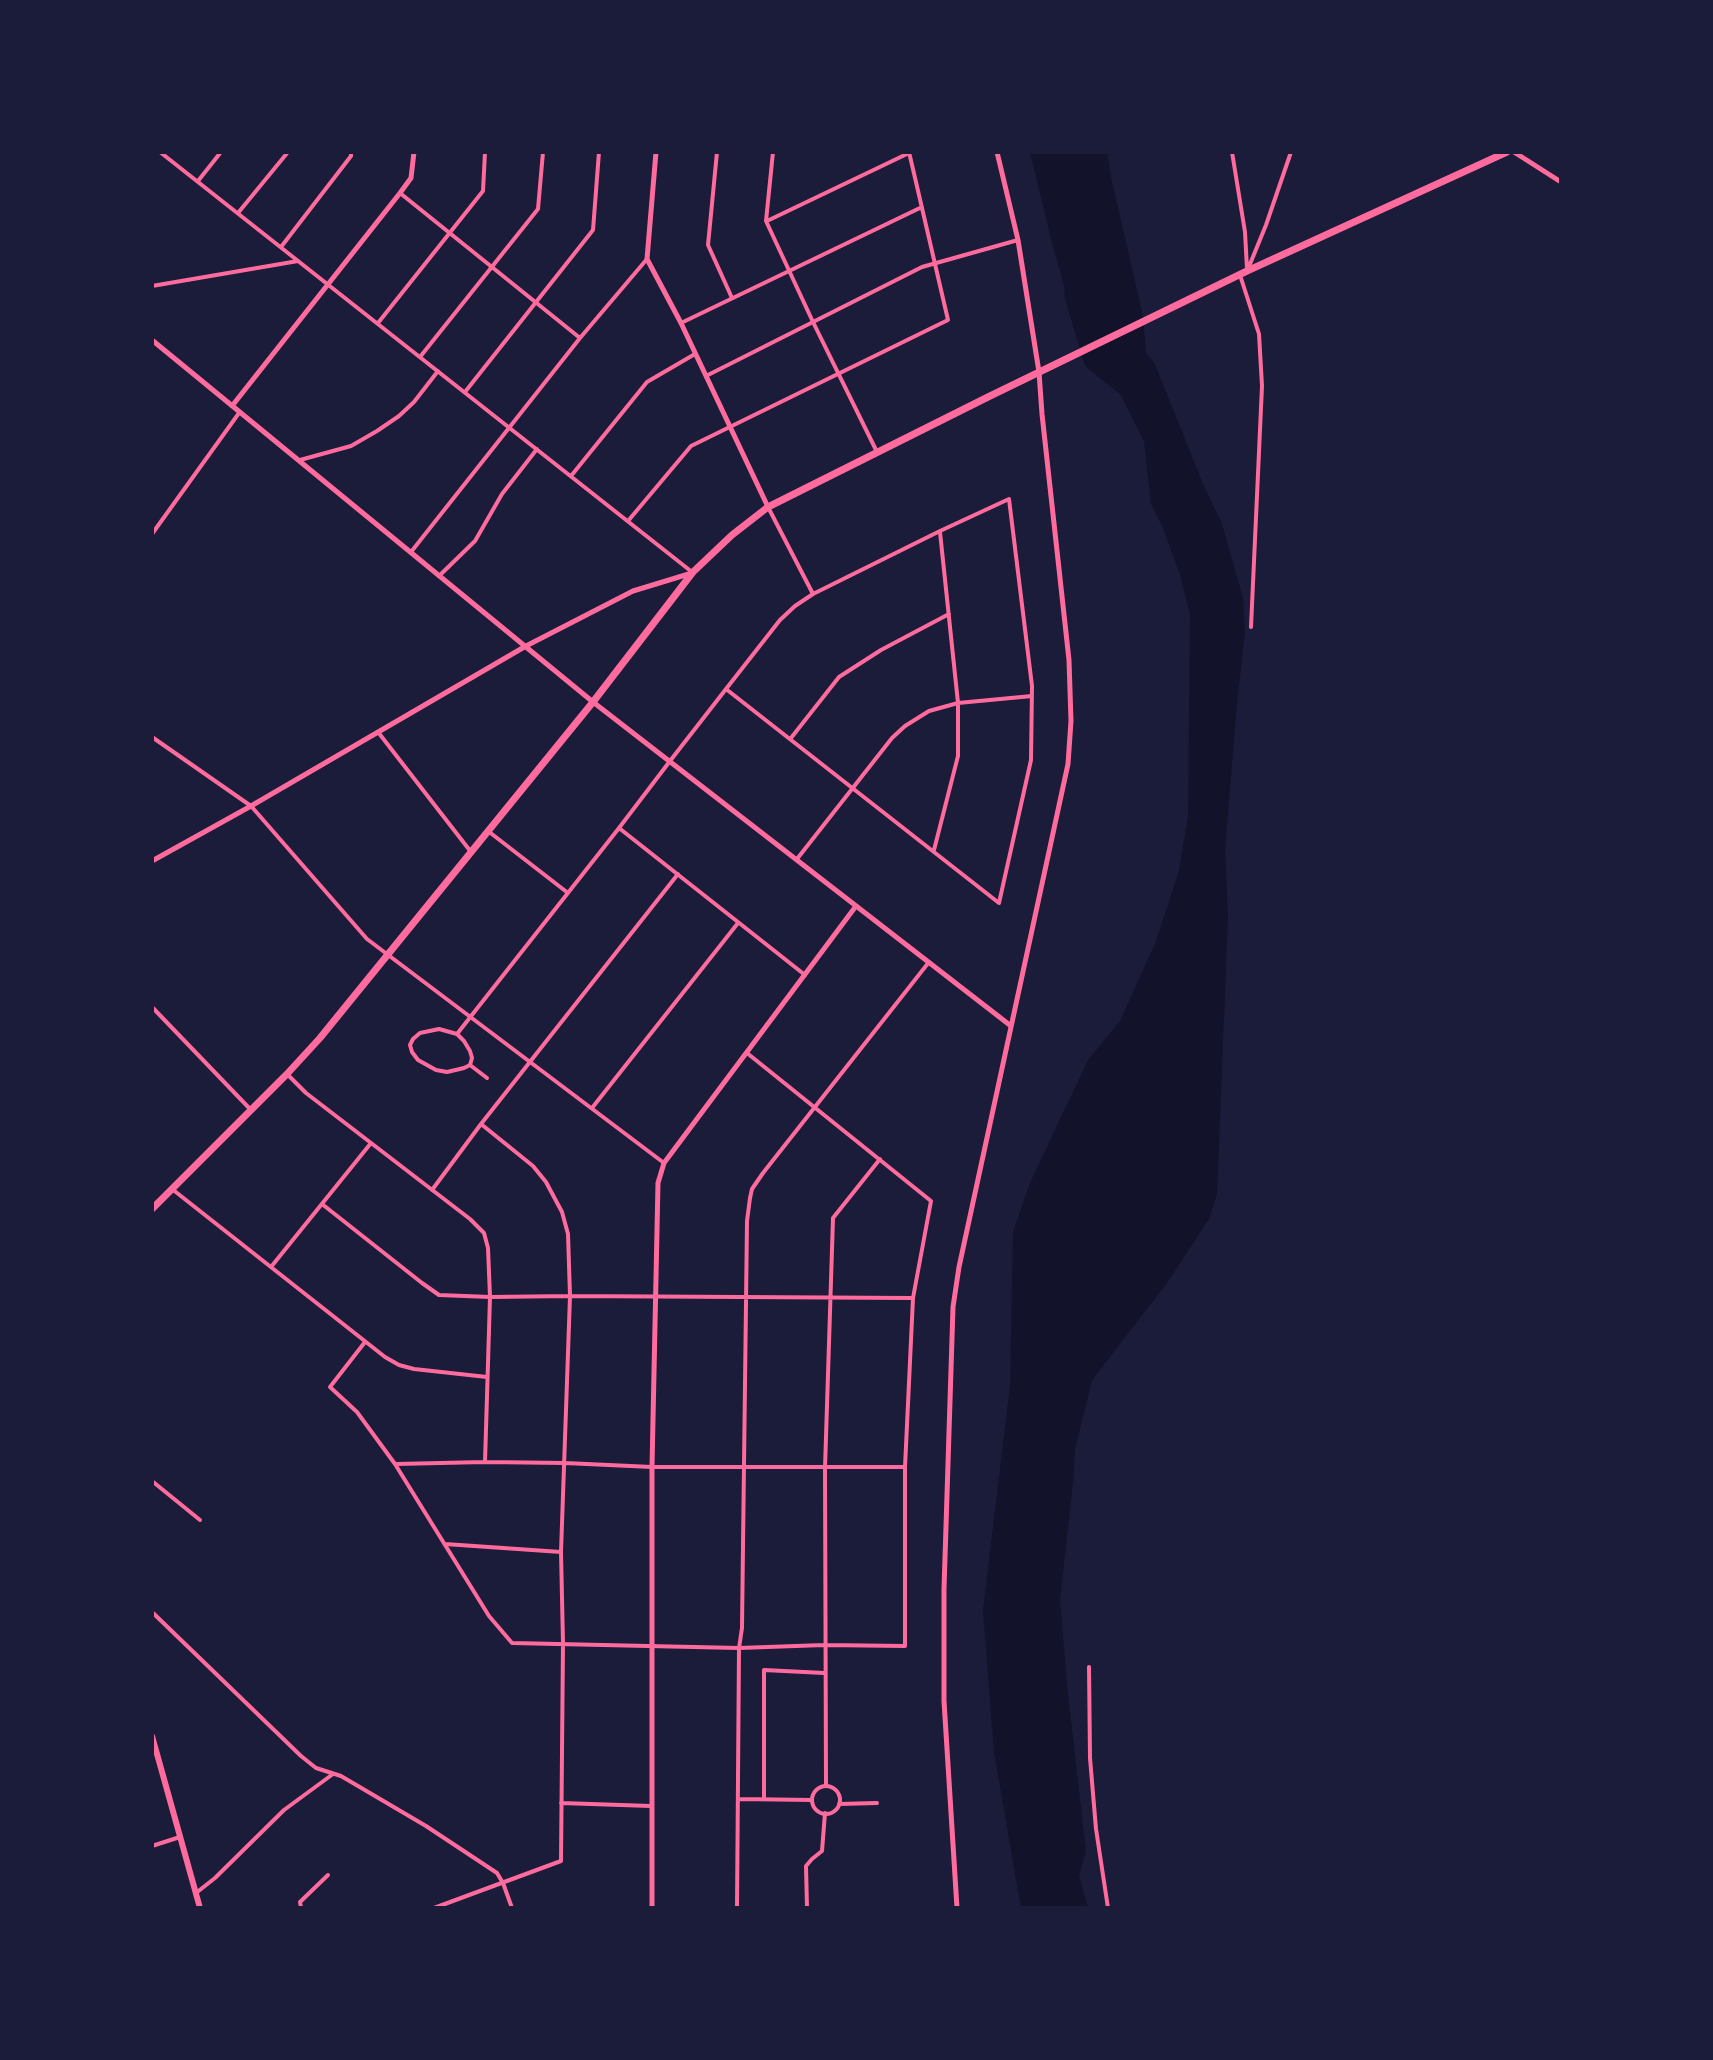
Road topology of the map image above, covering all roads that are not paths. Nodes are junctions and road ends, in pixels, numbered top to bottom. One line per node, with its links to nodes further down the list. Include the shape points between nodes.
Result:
1 (160, 152): 18 (street)
2 (221, 152): 18 (street)
3 (288, 152): 22 (street)
4 (351, 152): 26 (street)
5 (414, 152): 20 (street, via 411,178)
6 (485, 152): 24 (street, via 483,191)
7 (543, 152): 30 (street, via 538,209)
8 (599, 152): 36 (street, via 593,230)
9 (656, 152): 27 (street)
10 (717, 152): 35 (street, via 708,245)
11 (773, 152): 23 (street)
12 (909, 152): 21 (street); 23 (street)
13 (997, 152): 25 (street)
14 (1232, 152): 32 (street, via 1245,232)
15 (1291, 152): 32 (street, via 1266,225)
16 (1507, 152): 32 (main road)
17 (1514, 152): 19 (street)
18 (198, 181): 22 (street)
19 (1561, 182)
20 (400, 193): 24 (street); 33 (street)
21 (922, 207): 29 (street); 31 (street)
22 (238, 213): 26 (street)
23 (766, 221): 31 (street)
24 (449, 233): 30 (street); 38 (street)
25 (1018, 240): 29 (street); 45 (street)
26 (281, 247): 28 (street)
27 (647, 259): 39 (street); 40 (street)
28 (298, 261): 33 (street); 34 (street)
29 (935, 263): 37 (street); 46 (street, via 948,320)
30 (493, 268): 36 (street); 43 (street)
31 (788, 270): 35 (street); 37 (street)
32 (1240, 274): 45 (main road); 66 (street, via 1259,334 1262,386)
33 (329, 285): 38 (street); 49 (street)
34 (152, 286)
35 (732, 298): 39 (street)
36 (537, 303): 40 (street); 48 (street)
37 (813, 322): 46 (street); 47 (street)
38 (378, 323): 43 (street)
39 (681, 323): 42 (street)
40 (580, 338): 52 (street)
41 (152, 340): 49 (street)
42 (695, 354): 47 (street); 56 (street, via 647,382)
43 (420, 357): 44 (street)
44 (438, 371): 48 (street); 55 (street, via 414,402 377,431 351,446)
45 (1039, 372): 54 (main road); 93 (street, via 1071,721 1068,764)
46 (838, 374): 51 (street); 54 (street)
47 (706, 376): 51 (street)
48 (465, 392): 52 (street)
49 (232, 406): 50 (street)
50 (239, 412): 55 (street); 60 (street)
51 (730, 427): 57 (street); 58 (street, via 691,446)
52 (510, 428): 53 (street); 61 (street)
53 (537, 449): 56 (street); 63 (street, via 475,541)
54 (877, 452): 57 (main road)
55 (299, 461): 61 (street)
56 (571, 476): 58 (street)
57 (768, 507): 62 (main road); 64 (street)
58 (628, 521): 62 (street)
59 (940, 531): 64 (street); 65 (street); 69 (street, via 1009,499)
60 (152, 534)
61 (411, 552): 63 (street)
62 (693, 572): 67 (street, via 633,591); 70 (main road)
63 (439, 576): 67 (street)
64 (813, 594): 68 (street, via 780,620)
65 (949, 614): 71 (street); 74 (street, via 839,677)
66 (1251, 627)
67 (526, 646): 70 (street); 72 (street)
68 (726, 689): 74 (street); 75 (street)
69 (1032, 696): 71 (street); 80 (street, via 1031,760 999,903)
70 (593, 702): 75 (street); 79 (main road)
71 (958, 703): 76 (street, via 929,711 905,726); 80 (street, via 958,756)
72 (378, 732): 77 (street); 81 (street)
73 (152, 737): 77 (street)
74 (791, 738): 76 (street)
75 (670, 761): 78 (street); 82 (street)
76 (853, 788): 80 (street); 82 (street)
77 (251, 806): 83 (street); 88 (street, via 367,939)
78 (619, 828): 84 (street); 85 (street)
79 (488, 831): 81 (main road); 85 (street)
80 (934, 850)
81 (471, 852): 88 (main road)
82 (797, 859): 86 (street)
83 (152, 861)
84 (678, 874): 87 (street); 96 (street)
85 (568, 893): 92 (street)
86 (856, 906): 89 (street); 90 (street)
87 (738, 923): 90 (street); 100 (street)
88 (389, 954): 92 (street); 98 (main road)
89 (929, 962): 93 (street); 101 (street)
90 (805, 975): 95 (street)
91 (152, 1007): 102 (street)
92 (471, 1017): 94 (street); 96 (street)
93 (1011, 1026): 161 (street, via 953,1307 944,1673)
94 (457, 1034): 97 (street, via 470,1051); 97 (street, via 439,1029 420,1033 410,1045 412,1052 426,1065 447,1072)
95 (746, 1053): 101 (street); 106 (street)
96 (530, 1062): 100 (street); 103 (street)
97 (470, 1065): 99 (street)
98 (287, 1074): 102 (main road); 104 (street)
99 (487, 1078)
100 (592, 1108): 106 (street)
101 (815, 1108): 105 (street); 114 (street, via 752,1189)
102 (251, 1110): 107 (main road)
103 (481, 1124): 108 (street); 112 (street, via 533,1166 562,1212)
104 (371, 1143): 108 (street); 109 (street)
105 (880, 1159): 115 (street, via 833,1218); 117 (street, via 931,1201)
106 (664, 1163): 116 (street, via 658,1183)
107 (172, 1189): 110 (main road); 111 (street)
108 (432, 1190): 113 (street, via 484,1233)
109 (322, 1204): 111 (street); 113 (street, via 439,1295)
110 (152, 1209)
111 (271, 1267): 118 (street)
112 (570, 1296): 113 (street); 116 (street); 121 (street)
113 (490, 1297): 119 (street)
114 (746, 1297): 115 (street); 116 (street); 124 (street)
115 (829, 1297): 117 (street); 126 (street)
116 (655, 1298): 123 (street)
117 (913, 1298): 125 (street)
118 (365, 1342): 119 (street, via 399,1365); 122 (street, via 330,1387 357,1412)
119 (487, 1377): 120 (street)
120 (485, 1462): 121 (street); 122 (street)
121 (565, 1463): 123 (street); 130 (street)
122 (395, 1464): 129 (street)
123 (652, 1467): 124 (street); 133 (street)
124 (744, 1467): 126 (street); 135 (street)
125 (905, 1467): 126 (street); 134 (street, via 905,1646)
126 (825, 1468): 134 (street)
127 (152, 1481): 128 (street)
128 (200, 1520)
129 (445, 1544): 130 (street); 132 (street, via 512,1643)
130 (561, 1552): 132 (street)
131 (152, 1612): 139 (street, via 301,1756)
132 (563, 1643): 133 (street); 144 (street)
133 (651, 1645): 135 (street); 147 (street)
134 (824, 1645): 135 (street); 137 (street)
135 (739, 1648): 141 (street)
136 (1089, 1667): 162 (street, via 1090,1758)
137 (824, 1673): 140 (street); 142 (street, via 764,1670)
138 (152, 1736): 149 (main road)
139 (333, 1774): 152 (street, via 426,1826 497,1873); 153 (street, via 284,1810)
140 (826, 1786): 143 (street, via 817,1789); 146 (street, via 837,1792)
141 (739, 1799): 142 (street); 159 (street)
142 (764, 1799): 143 (street)
143 (812, 1800): 148 (street, via 814,1808)
144 (561, 1803): 147 (street); 152 (street, via 561,1861)
145 (877, 1803): 146 (street)
146 (839, 1804): 148 (street)
147 (651, 1806): 158 (street)
148 (825, 1813): 160 (street, via 822,1851 806,1866)
149 (180, 1837): 150 (street); 153 (main road)
150 (152, 1846)
151 (328, 1875): 155 (street, via 300,1902)
152 (503, 1883): 156 (street); 157 (street)
153 (196, 1894): 154 (main road)
154 (200, 1908)
155 (301, 1908)
156 (434, 1908)
157 (512, 1908)
158 (652, 1908)
159 (737, 1908)
160 (807, 1908)
161 (957, 1908)
162 (1108, 1908)

